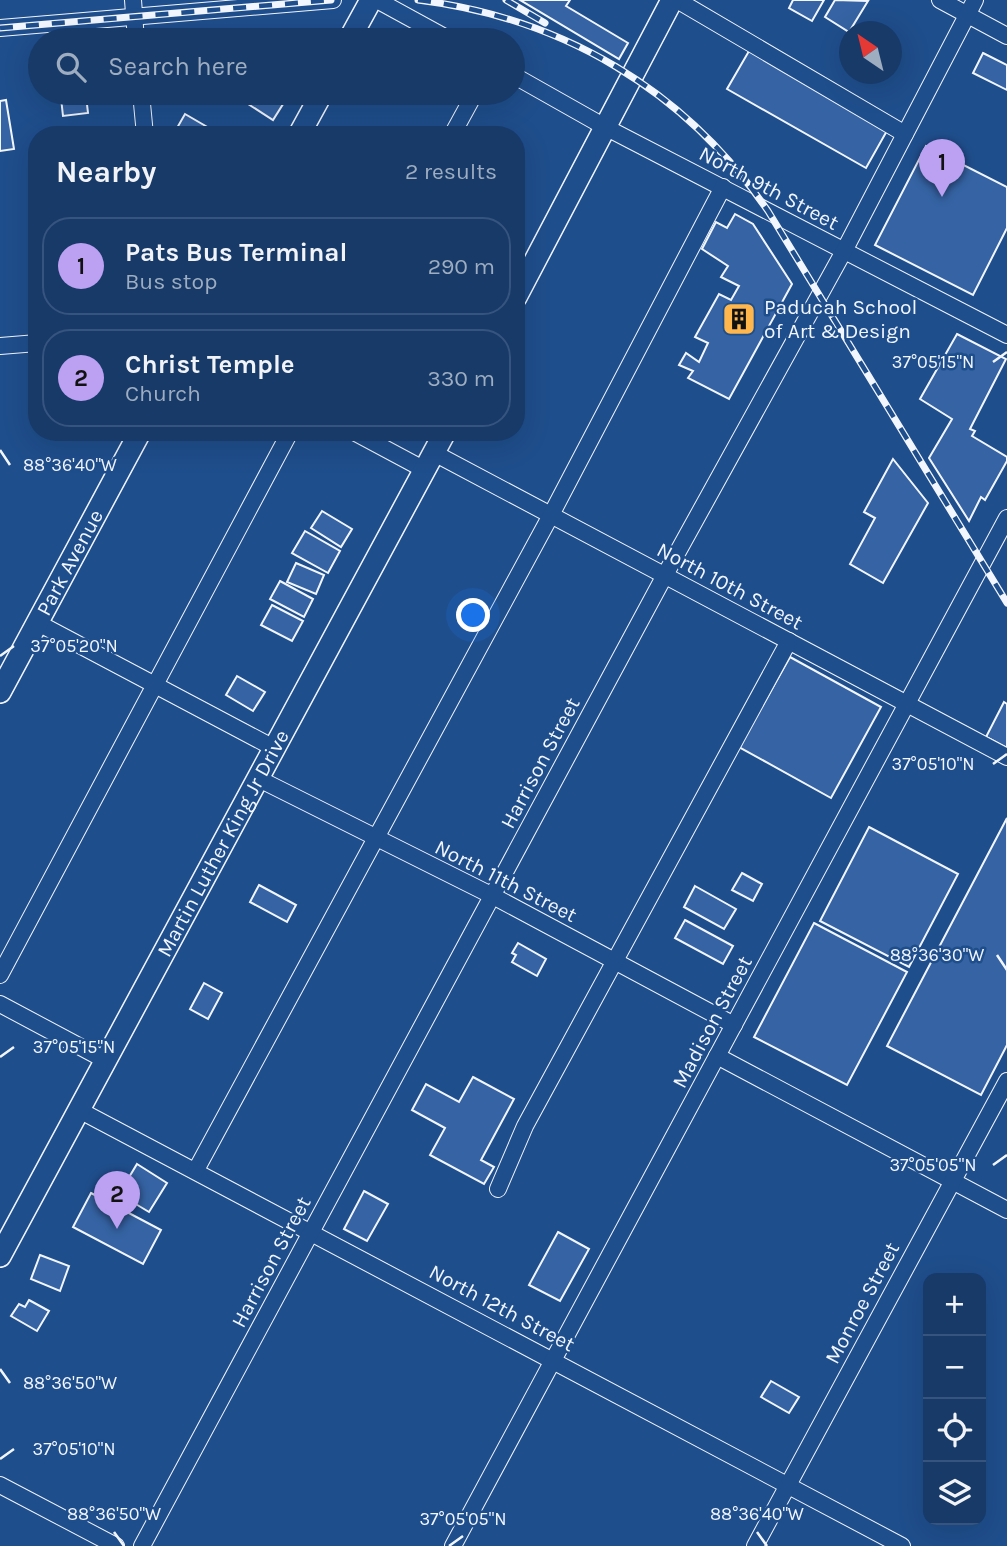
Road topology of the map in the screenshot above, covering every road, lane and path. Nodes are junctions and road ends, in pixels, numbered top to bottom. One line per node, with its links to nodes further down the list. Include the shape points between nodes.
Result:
1 (333, 0): 7 (street)
2 (371, 0): 10 (main road)
3 (377, 0): 11 (street)
4 (675, 0): 20 (main road); 21 (street)
5 (940, 0): 6 (street)
6 (972, 7): 12 (street); 21 (street, Harrison Street)
7 (134, 8): 8 (street); 9 (street)
8 (0, 28)
9 (135, 28)
10 (356, 28)
11 (428, 28)
12 (1007, 36)
13 (525, 82): 20 (street, North 9th Street)
14 (142, 105): 17 (street)
15 (315, 105): 18 (main road)
16 (468, 105): 19 (street)
17 (144, 126)
18 (304, 126)
19 (457, 126)
20 (605, 127): 22 (street, North 9th Street); 24 (main road)
21 (905, 134): 23 (street, Harrison Street)
22 (723, 187): 23 (street, North 9th Street); 33 (street)
23 (844, 251): 25 (street, North 9th Street); 35 (street, Harrison Street)
24 (525, 280)
25 (1007, 335)
26 (28, 343): 27 (street)
27 (0, 346)
28 (135, 441): 36 (main road, Park Avenue)
29 (285, 441): 38 (street)
30 (378, 441): 32 (street, North 10th Street)
31 (440, 441): 32 (main road, Martin Luther King Jr Drive)
32 (430, 461): 33 (street, North 10th Street); 41 (main road, Martin Luther King Jr Drive)
33 (551, 515): 35 (street, North 10th Street); 44 (street)
34 (1007, 518): 40 (street, Madison Street)
35 (666, 575): 37 (street, North 10th Street); 45 (street, Harrison Street)
36 (38, 623): 38 (street); 39 (main road, Park Avenue)
37 (789, 641): 40 (street, North 10th Street); 46 (street)
38 (154, 686): 41 (street); 47 (street)
39 (0, 692)
40 (907, 704): 42 (street, North 10th Street); 49 (street, Madison Street)
41 (274, 748): 43 (main road, Martin Luther King Jr Drive)
42 (1007, 757)
43 (257, 778): 44 (street, North 11th Street); 51 (main road, Martin Luther King Jr Drive)
44 (377, 838): 45 (street, North 11th Street); 54 (street)
45 (493, 896): 46 (street, North 11th Street); 58 (street, Harrison Street)
46 (613, 960): 49 (street, North 11th Street); 56 (street, via 525,1126)
47 (0, 975)
48 (0, 1004): 51 (street)
49 (734, 1025): 50 (street, Madison Street)
50 (717, 1056): 55 (street); 60 (street, Madison Street)
51 (106, 1060): 53 (main road, Martin Luther King Jr Drive)
52 (1007, 1081): 55 (street, Monroe Street)
53 (79, 1110): 54 (street, North 12th Street); 59 (main road, Martin Luther King Jr Drive)
54 (196, 1170): 58 (street, North 12th Street)
55 (952, 1181): 57 (street); 62 (street, Monroe Street)
56 (498, 1189)
57 (1007, 1210)
58 (312, 1230): 60 (street, North 12th Street); 64 (street, Harrison Street)
59 (0, 1256)
60 (554, 1359): 62 (street, North 12th Street); 65 (street, Madison Street)
61 (0, 1485): 63 (street)
62 (788, 1485): 66 (street, Monroe Street); 67 (street, North 12th Street)
63 (116, 1546)
64 (142, 1546)
65 (453, 1546)
66 (755, 1546)
67 (902, 1546)

